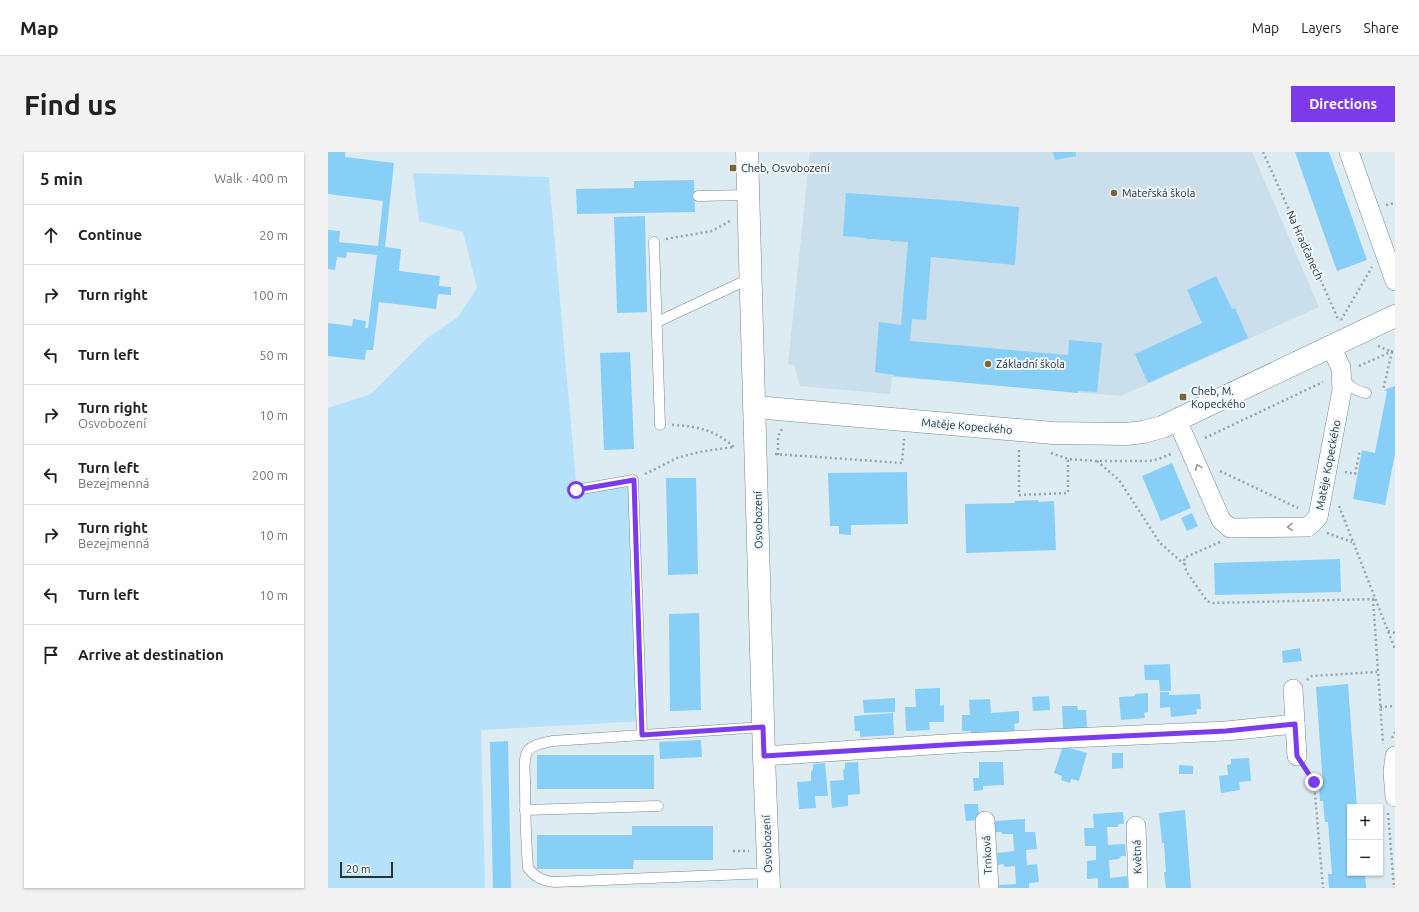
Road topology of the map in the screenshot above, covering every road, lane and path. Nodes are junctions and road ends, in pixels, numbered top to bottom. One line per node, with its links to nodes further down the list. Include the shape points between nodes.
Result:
1 (747, 152): 5 (street, Osvobození)
2 (1263, 152): 7 (path, Na Hradčanech, via 1339,322)
3 (1349, 152): 7 (street)
4 (698, 196): 5 (lane)
5 (749, 202): 6 (path, via 712,231); 8 (street, Osvobození)
6 (654, 242): 11 (lane)
7 (1383, 248): 9 (street)
8 (751, 278): 11 (lane); 17 (street, Osvobození)
9 (1395, 281)
10 (1395, 316): 12 (street, Matěje Kopeckého)
11 (657, 322): 19 (lane)
12 (1331, 346): 14 (street, Matěje Kopeckého); 18 (street, Matěje Kopeckého)
13 (1394, 351): 14 (path); 15 (path)
14 (1341, 373): 16 (lane, via 1354,389); 29 (street, Matěje Kopeckého, via 1342,390)
15 (1383, 390)
16 (1366, 393)
17 (755, 408): 18 (street, Matěje Kopeckého, via 1053,433 1126,434 1162,427); 46 (street, Osvobození)
18 (1177, 420): 27 (street)
19 (660, 424): 21 (path, via 688,426 715,433)
20 (1019, 445): 26 (path, via 1019,495 1068,493)
21 (734, 447): 23 (path); 30 (path, via 677,458)
22 (1360, 450): 29 (path, via 1355,474)
23 (738, 451)
24 (903, 453): 25 (path, via 902,463)
25 (771, 454)
26 (1068, 459)
27 (1194, 459): 33 (path, via 1296,506 1306,517); 33 (street, one-way to 27, via 1230,528 1221,520)
28 (1096, 461): 36 (path, via 1119,480 1160,542)
29 (1327, 469): 33 (street, Matěje Kopeckého, via 1318,517)
30 (634, 480): 31 (lane); 47 (lane)
31 (576, 490)
32 (1338, 505): 35 (path)
33 (1308, 527): 35 (path)
34 (1227, 542): 36 (path, via 1221,542 1184,558)
35 (1353, 542): 37 (path)
36 (1184, 564): 37 (path, via 1207,601 1212,603)
37 (1375, 599): 38 (path)
38 (1388, 631): 39 (path); 40 (path)
39 (1395, 633)
40 (1395, 649)
41 (1378, 672): 42 (path, via 1312,676)
42 (1293, 689): 45 (street)
43 (1395, 706): 44 (path)
44 (1380, 707)
45 (1295, 724): 48 (street, via 1226,731); 49 (street)
46 (763, 727): 47 (lane); 48 (street, Osvobození)
47 (642, 735): 53 (lane, via 552,741 534,746 528,751 525,760)
48 (764, 756): 56 (street, Osvobození)
49 (1297, 756): 59 (path, via 1314,782)
50 (1395, 756): 51 (street)
51 (1395, 797)
52 (658, 806): 53 (lane)
53 (525, 810): 56 (lane, via 528,868 544,881)
54 (985, 821): 57 (street, Trnková)
55 (1136, 826): 58 (street, Květná)
56 (769, 880)
57 (989, 888)
58 (1138, 888)
59 (1323, 888)

